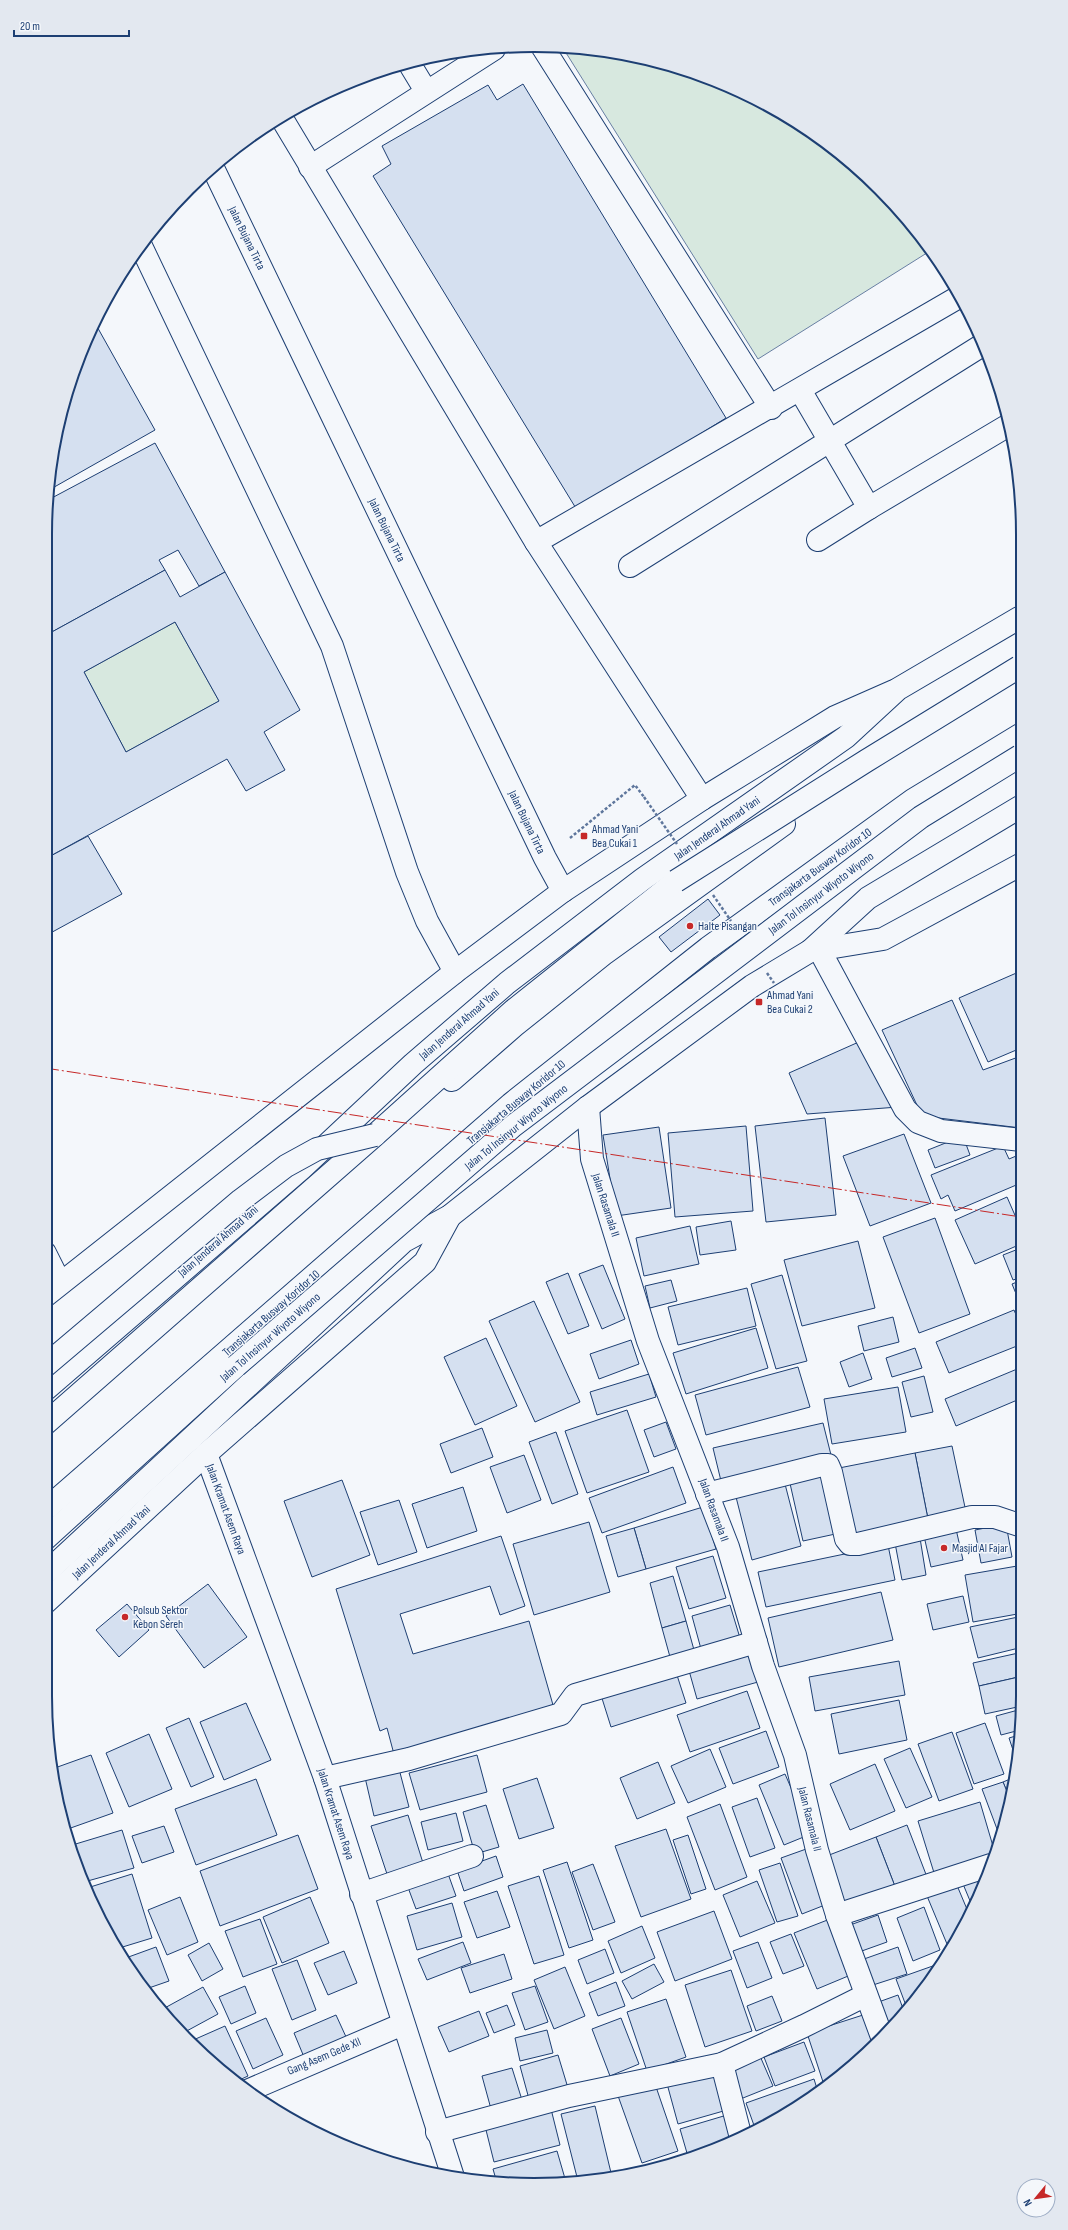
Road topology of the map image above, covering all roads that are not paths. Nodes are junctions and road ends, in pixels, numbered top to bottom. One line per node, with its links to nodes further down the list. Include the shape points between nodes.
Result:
1 (546, 52): 12 (main road)
2 (485, 55): 4 (main road)
3 (411, 68): 4 (main road)
4 (426, 91): 6 (main road)
5 (284, 122): 6 (main road)
6 (310, 167): 17 (main road)
7 (215, 173): 28 (main road, Jalan Bujana Tirta)
8 (144, 252): 30 (main road, via 332,646 407,872 427,921)
9 (954, 299): 11 (main road)
10 (978, 348): 14 (main road)
11 (800, 390): 12 (main road); 14 (main road)
12 (771, 408): 17 (main road)
13 (1004, 428): 15 (main road)
14 (830, 440): 15 (main road); 18 (main road)
15 (869, 508): 16 (main road)
16 (818, 540)
17 (536, 542): 25 (main road)
18 (630, 566)
19 (1016, 620): 22 (main road, Jalan Jenderal Ahmad Yani)
20 (1016, 669): 32 (main road, bridge, via 676,881 514,1010)
21 (1016, 680): 39 (main road, via 903,746 804,810 605,953 514,1026)
22 (898, 689): 25 (main road, Jalan Jenderal Ahmad Yani, via 835,717); 37 (main road, Jalan Jenderal Ahmad Yani, via 846,737 643,879 507,983 413,1064 301,1169)
23 (1016, 737): 42 (main road, Transjakarta Busway Koridor 10, via 913,800 708,948 511,1104)
24 (1016, 758): 44 (main road, Jalan Tol Insinyur Wiyoto Wiyono, bridge, via 922,817 513,1126 236,1366)
25 (702, 799): 28 (main road, Jalan Jenderal Ahmad Yani)
26 (1016, 809): 29 (main road, Jalan Jenderal Ahmad Yani, via 868,898)
27 (1016, 867): 29 (main road, Jalan Jenderal Ahmad Yani, via 883,939)
28 (563, 891): 30 (main road, Jalan Jenderal Ahmad Yani)
29 (814, 950): 31 (main road, Jalan Jenderal Ahmad Yani, via 752,986); 33 (main road, via 905,1109 918,1122 941,1131)
30 (456, 972): 35 (main road, Jalan Jenderal Ahmad Yani)
31 (588, 1107): 34 (main road, Jalan Jenderal Ahmad Yani); 41 (main road, Jalan Rasamala II, via 592,1159 648,1340)
32 (375, 1135): 36 (main road, bridge, via 317,1149 286,1166 241,1200); 38 (main road)
33 (1016, 1139)
34 (450, 1216): 40 (main road, Jalan Jenderal Ahmad Yani, via 424,1262); 45 (main road, Jalan Jenderal Ahmad Yani, via 404,1241)
35 (53, 1290)
36 (52, 1360)
37 (52, 1384)
38 (52, 1418)
39 (52, 1428)
40 (206, 1454): 46 (main road, Jalan Jenderal Ahmad Yani); 48 (main road, Jalan Kramat Asem Raya)
41 (707, 1494): 43 (main road, via 822,1465 828,1466 831,1472 846,1539 850,1544 972,1517 995,1517); 47 (main road, Jalan Rasamala II, via 728,1547)
42 (52, 1504)
43 (1016, 1524)
44 (52, 1533)
45 (52, 1568)
46 (52, 1597)
47 (756, 1642): 48 (main road, via 575,1695 561,1714 409,1759); 52 (main road, Jalan Rasamala II, via 795,1755 817,1850)
48 (325, 1778): 51 (main road, Jalan Kramat Asem Raya)
49 (472, 1856): 51 (main road)
50 (984, 1867): 52 (main road)
51 (361, 1894): 54 (main road, Jalan Kramat Asem Raya)
52 (837, 1915): 53 (main road, Jalan Rasamala II)
53 (866, 1995): 55 (main road, Jalan Rasamala II); 56 (main road)
54 (403, 2024): 57 (main road, Gang Asem Gede XII); 59 (main road, Jalan Kramat Asem Raya)
55 (880, 2032)
56 (722, 2064): 58 (main road); 59 (main road, via 569,2096)
57 (254, 2088)
58 (739, 2131)
59 (437, 2132): 60 (main road, Jalan Kramat Asem Raya)
60 (450, 2171)

